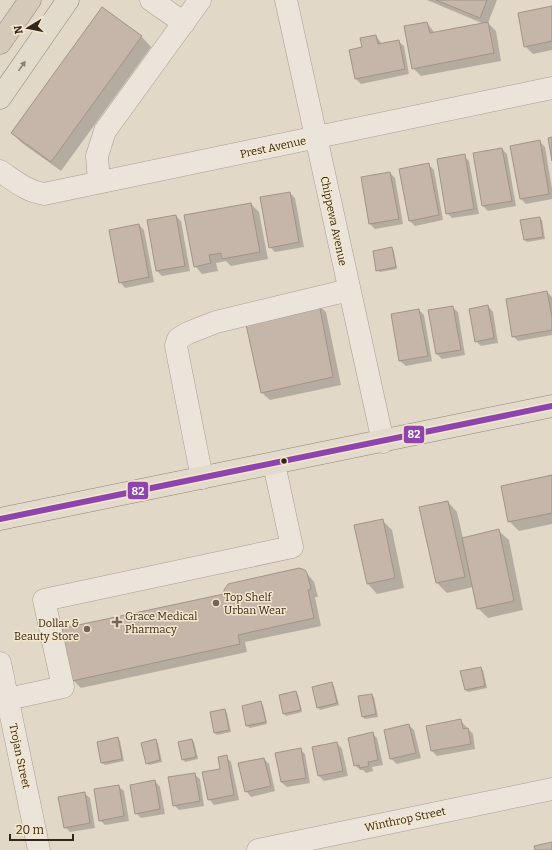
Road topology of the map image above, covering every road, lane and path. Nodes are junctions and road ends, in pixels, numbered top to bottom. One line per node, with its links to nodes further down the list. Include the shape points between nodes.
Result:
1 (30, 0): 7 (highway)
2 (68, 0): 9 (main road, one-way to 2)
3 (151, 0): 6 (street)
4 (200, 0): 6 (street)
5 (286, 0): 10 (street, Chippewa Avenue)
6 (184, 23): 12 (street, via 105,132 97,156)
7 (0, 43)
8 (552, 88): 10 (street, Prest Avenue)
9 (0, 98)
10 (316, 138): 12 (street, Prest Avenue); 13 (street, Chippewa Avenue)
11 (0, 170): 12 (street, Prest Avenue, via 25,188 44,194)
12 (99, 182)
13 (350, 290): 15 (street, Chippewa Avenue); 17 (street, via 216,322 178,339 176,346)
14 (552, 406): 15 (main road)
15 (383, 442): 16 (main road)
16 (274, 464): 17 (main road); 20 (street, via 292,546 44,600 63,687)
17 (202, 478): 18 (main road)
18 (0, 519)
19 (0, 663): 20 (street, Trojan Street)
20 (8, 699): 22 (street, Trojan Street)
21 (552, 788): 23 (street, Winthrop Street)
22 (39, 850)
23 (258, 850)

